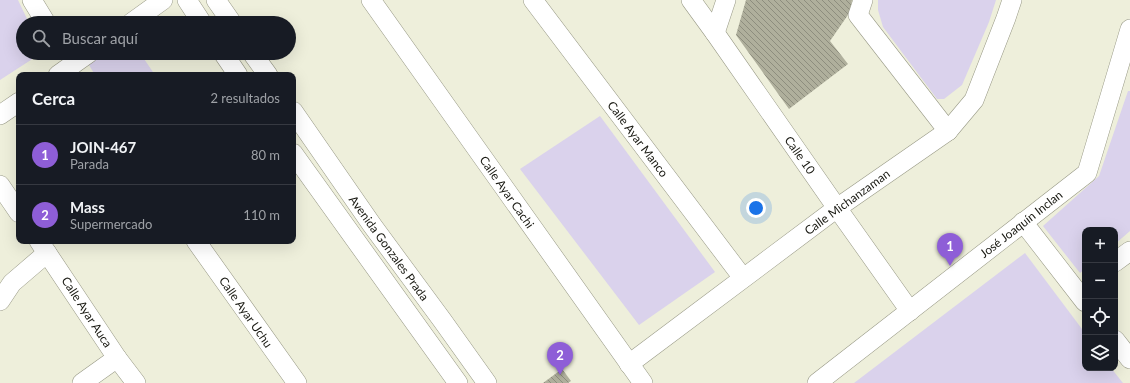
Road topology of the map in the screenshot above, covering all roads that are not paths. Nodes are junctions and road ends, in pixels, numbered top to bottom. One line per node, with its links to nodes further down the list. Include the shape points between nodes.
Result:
1 (32, 0): 11 (street)
2 (162, 0): 12 (street)
3 (187, 0): 13 (street)
4 (216, 0): 14 (street)
5 (533, 0): 37 (street, Calle Ayar Manco)
6 (691, 0): 16 (street, Calle 10)
7 (726, 0): 16 (street)
8 (863, 0): 27 (street, via 858,15)
9 (1012, 0): 27 (street, Calle Michanzaman, via 974,100)
10 (375, 1): 44 (street, Calle Ayar Cachi)
11 (42, 16)
12 (140, 16)
13 (197, 16)
14 (227, 16)
15 (1130, 29): 23 (street, José Joaquín Inclan)
16 (715, 33): 30 (street, Calle 10)
17 (78, 60): 20 (street)
18 (228, 60): 21 (street)
19 (257, 60): 22 (street)
20 (68, 67)
21 (236, 72)
22 (266, 72)
23 (1123, 75): 32 (street, José Joaquín Inclan, via 1087,173)
24 (16, 104): 25 (street)
25 (0, 115)
26 (296, 115): 49 (street, Avenida Gonzales Prada)
27 (948, 131): 30 (street, Calle Michanzaman)
28 (296, 157): 48 (street, Avenida Gonzales Prada)
29 (0, 186): 31 (street)
30 (837, 208): 37 (street, Calle Michanzaman); 40 (street, Calle 10)
31 (16, 209)
32 (1023, 222): 38 (street); 40 (street, José Joaquín Inclan)
33 (198, 244): 47 (street, Calle Ayar Uchu)
34 (43, 247): 39 (street); 42 (street, Calle Ayar Auca)
35 (1130, 251): 36 (street)
36 (1118, 260)
37 (743, 278): 44 (street, Calle Michanzaman)
38 (1082, 292)
39 (0, 301)
40 (910, 311): 51 (street, José Joaquín Inclan)
41 (1118, 344): 43 (street)
42 (117, 358): 45 (street); 46 (street, Calle Ayar Auca)
43 (1130, 359)
44 (629, 364): 50 (street, Calle Ayar Cachi)
45 (82, 383)
46 (136, 383)
47 (297, 383)
48 (458, 383)
49 (486, 383)
50 (643, 383)
51 (817, 383)

